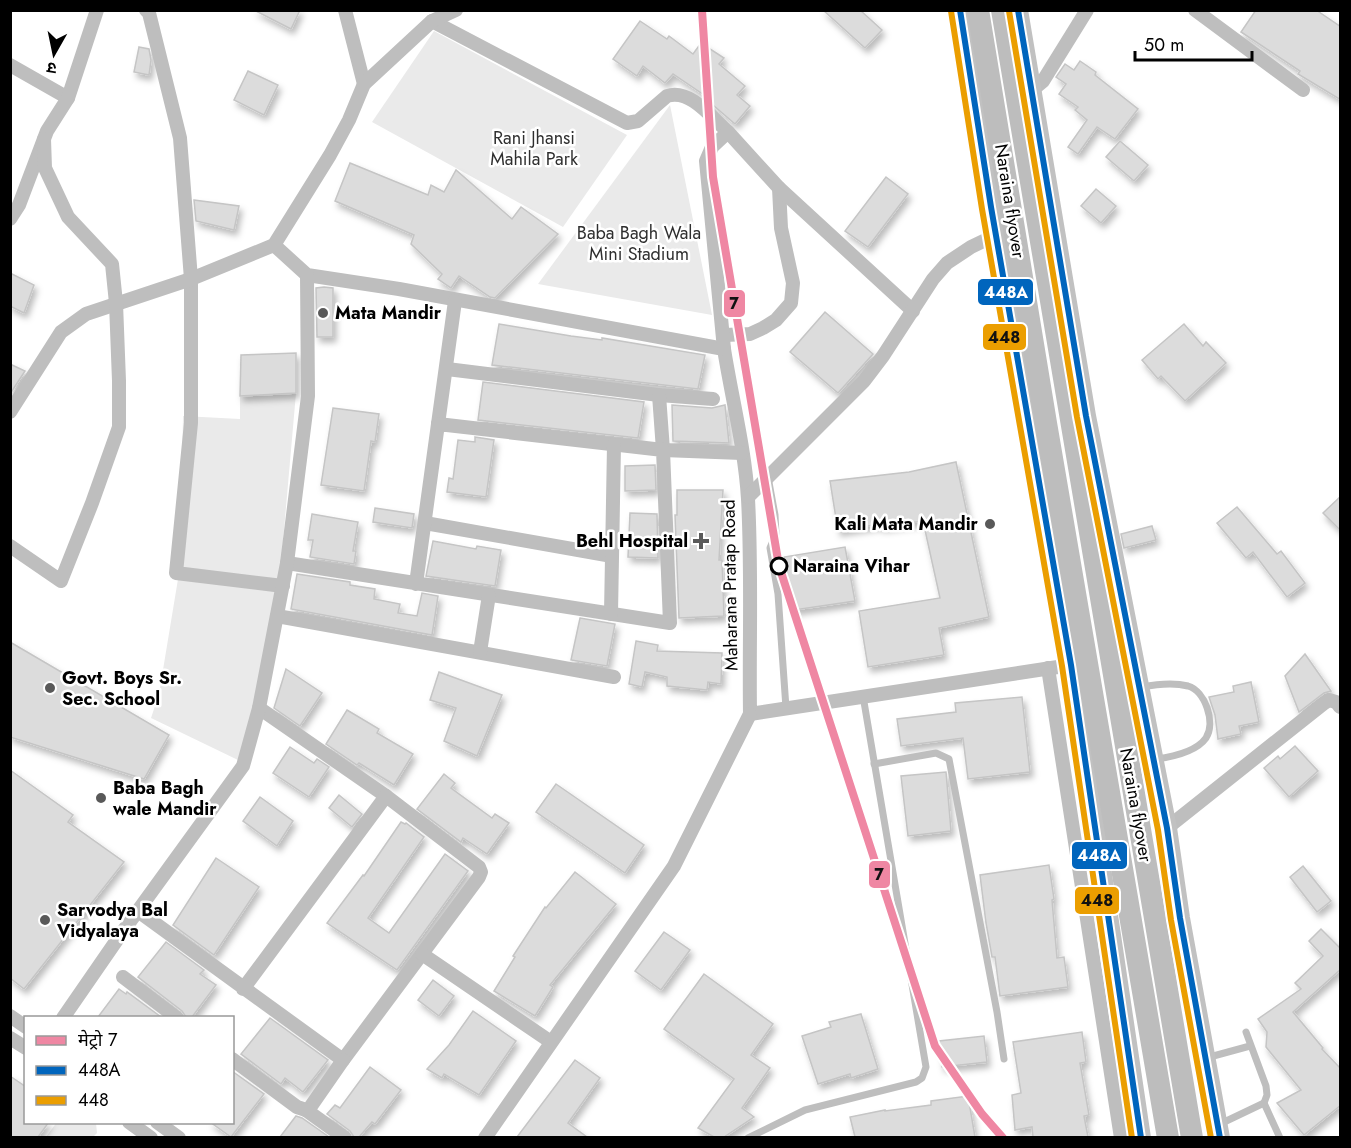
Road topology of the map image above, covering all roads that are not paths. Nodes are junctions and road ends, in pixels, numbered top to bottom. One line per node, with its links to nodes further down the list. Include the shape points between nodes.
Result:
1 (97, 10): 16 (street)
2 (146, 10): 25 (street, via 180,138)
3 (456, 10): 11 (street)
4 (960, 10): 17 (main road)
5 (978, 10): 95 (main road, Naraina flyover)
6 (1002, 10): 96 (main road, Naraina flyover)
7 (1018, 10): 15 (main road)
8 (1087, 10): 15 (street)
9 (1196, 10): 14 (street)
10 (346, 11): 13 (street)
11 (432, 21): 13 (street); 18 (street, via 627,123 638,121 672,94 691,99)
12 (10, 65): 16 (street)
13 (364, 84): 23 (street, via 330,155)
14 (1303, 90)
15 (1032, 95): 17 (main road); 36 (main road)
16 (68, 98): 19 (street)
17 (976, 107): 22 (main road)
18 (728, 132): 20 (street); 29 (street, Maharana Pratap Road, via 712,147 706,161)
19 (44, 139): 21 (street); 27 (street, via 45,168 68,217 112,264)
20 (779, 188): 28 (street); 29 (street, via 781,228 793,283 791,303 763,328)
21 (10, 219)
22 (996, 235): 28 (street, via 947,263); 39 (main road)
23 (274, 245): 24 (street); 25 (street)
24 (307, 275): 26 (street); 45 (street, via 308,396)
25 (191, 279): 27 (street); 47 (street, via 191,423 176,573)
26 (455, 301): 29 (street); 30 (street)
27 (116, 303): 33 (street, via 86,314 61,332); 43 (street, via 118,427 61,581)
28 (913, 311): 40 (street, via 864,381)
29 (724, 342): 38 (street, Maharana Pratap Road)
30 (447, 369): 31 (street); 34 (street)
31 (659, 395): 32 (street); 37 (street)
32 (713, 399)
33 (10, 412)
34 (438, 424): 35 (street); 42 (street)
35 (614, 445): 37 (street); 44 (street)
36 (1092, 447): 39 (main road, via 1072,456); 55 (main road)
37 (663, 450): 38 (street); 49 (street, via 670,623)
38 (742, 453): 41 (street, Maharana Pratap Road)
39 (1036, 461): 52 (main road)
40 (768, 476): 41 (street); 59 (lane, via 775,515 776,534 770,548 778,594)
41 (748, 496): 60 (street, Maharana Pratap Road)
42 (425, 523): 44 (street); 46 (street)
43 (10, 546)
44 (612, 556): 49 (street)
45 (287, 563): 46 (street); 47 (street)
46 (416, 584): 48 (street)
47 (283, 586): 50 (street)
48 (489, 595): 49 (street); 51 (street)
49 (611, 614)
50 (277, 616): 51 (street); 58 (street)
51 (480, 652): 54 (street)
52 (1071, 665): 53 (street); 82 (main road)
53 (1048, 668): 56 (street); 93 (street)
54 (614, 677)
55 (1140, 687): 61 (main road); 61 (lane, via 1190,687 1202,695 1207,710 1206,737 1197,746)
56 (863, 696): 59 (street); 62 (lane)
57 (1341, 707): 64 (street, via 1329,700 1323,704)
58 (259, 708): 63 (street); 65 (street, via 243,766)
59 (786, 708): 60 (street)
60 (750, 714): 75 (street, via 674,866)
61 (1154, 759): 64 (main road)
62 (874, 764): 79 (lane, via 936,753 949,759); 92 (lane, via 925,1073 916,1082 805,1110)
63 (386, 796): 66 (street, via 476,864 481,872); 68 (street)
64 (1167, 828): 78 (main road)
65 (138, 911): 68 (street); 70 (street)
66 (422, 954): 75 (street); 81 (street)
67 (123, 977): 71 (street)
68 (243, 988): 81 (street)
69 (10, 1016): 72 (street)
70 (64, 1016)
71 (176, 1016)
72 (24, 1026)
73 (1246, 1032): 76 (lane)
74 (10, 1038): 77 (street)
75 (551, 1042): 91 (street)
76 (1250, 1046): 78 (lane); 83 (lane, via 1266,1086)
77 (24, 1047)
78 (1205, 1058): 82 (main road, via 1150,1073); 87 (main road)
79 (1004, 1059)
80 (234, 1060): 84 (street)
81 (343, 1060): 84 (street)
82 (1131, 1074): 94 (main road)
83 (1264, 1103): 87 (lane); 97 (lane)
84 (306, 1110): 90 (street)
85 (132, 1124): 88 (street)
86 (161, 1124): 89 (street)
87 (1219, 1131)
88 (151, 1137)
89 (179, 1137)
90 (345, 1137)
91 (485, 1137)
92 (748, 1137)
93 (1121, 1137)
94 (1141, 1137)
95 (1168, 1137)
96 (1192, 1137)
97 (1280, 1137)

